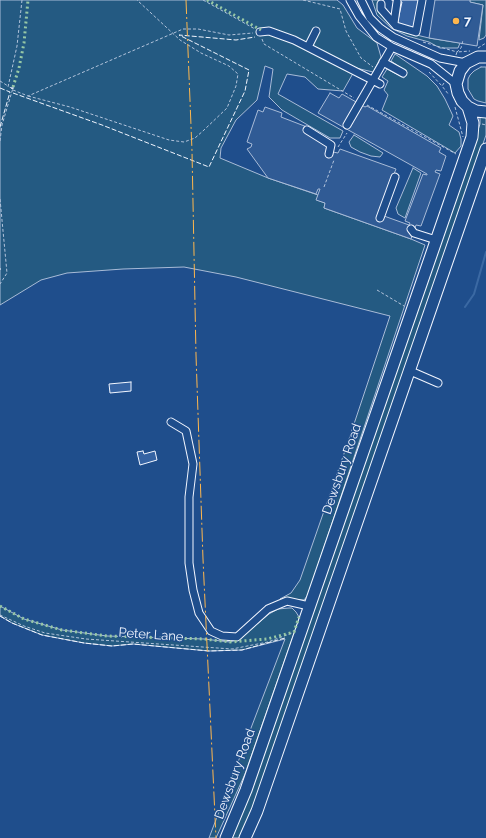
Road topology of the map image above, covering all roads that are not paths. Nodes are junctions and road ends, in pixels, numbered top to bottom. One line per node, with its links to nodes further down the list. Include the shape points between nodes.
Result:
1 (344, 0): 8 (street)
2 (350, 0): 8 (street)
3 (361, 0): 9 (street)
4 (366, 0): 9 (street)
5 (422, 0): 10 (street, via 416,32 396,26)
6 (397, 2): 10 (street)
7 (381, 4): 10 (street, via 381,9)
8 (356, 11): 14 (street, via 376,37)
9 (370, 18): 17 (street, via 380,28 409,44 440,58)
10 (394, 23)
11 (316, 31): 13 (street)
12 (260, 32): 13 (street, via 269,31)
13 (308, 47): 19 (street)
14 (392, 47): 16 (street); 20 (street, via 432,64)
15 (486, 57): 17 (highway, via 478,57)
16 (383, 62): 18 (street); 19 (street)
17 (466, 63): 20 (highway)
18 (402, 73)
19 (376, 82): 23 (street)
20 (456, 84): 21 (highway, Dewsbury Road, via 462,101)
21 (468, 107): 22 (highway); 30 (highway, Dewsbury Road, via 473,123 472,137)
22 (486, 112)
23 (347, 124)
24 (307, 130): 26 (street, via 331,145)
25 (486, 148): 31 (highway)
26 (329, 154)
27 (396, 177): 28 (street)
28 (380, 218)
29 (411, 229): 30 (street, via 414,233)
30 (436, 240): 34 (highway, Dewsbury Road)
31 (408, 370): 32 (street); 36 (highway, via 259,804)
32 (438, 383)
33 (171, 422): 34 (street, via 186,432 193,464 189,497 189,563 200,613 211,631 222,636 237,637 268,610 287,601)
34 (309, 606): 35 (highway, Dewsbury Road, via 246,790)
35 (226, 838)
36 (245, 838)

